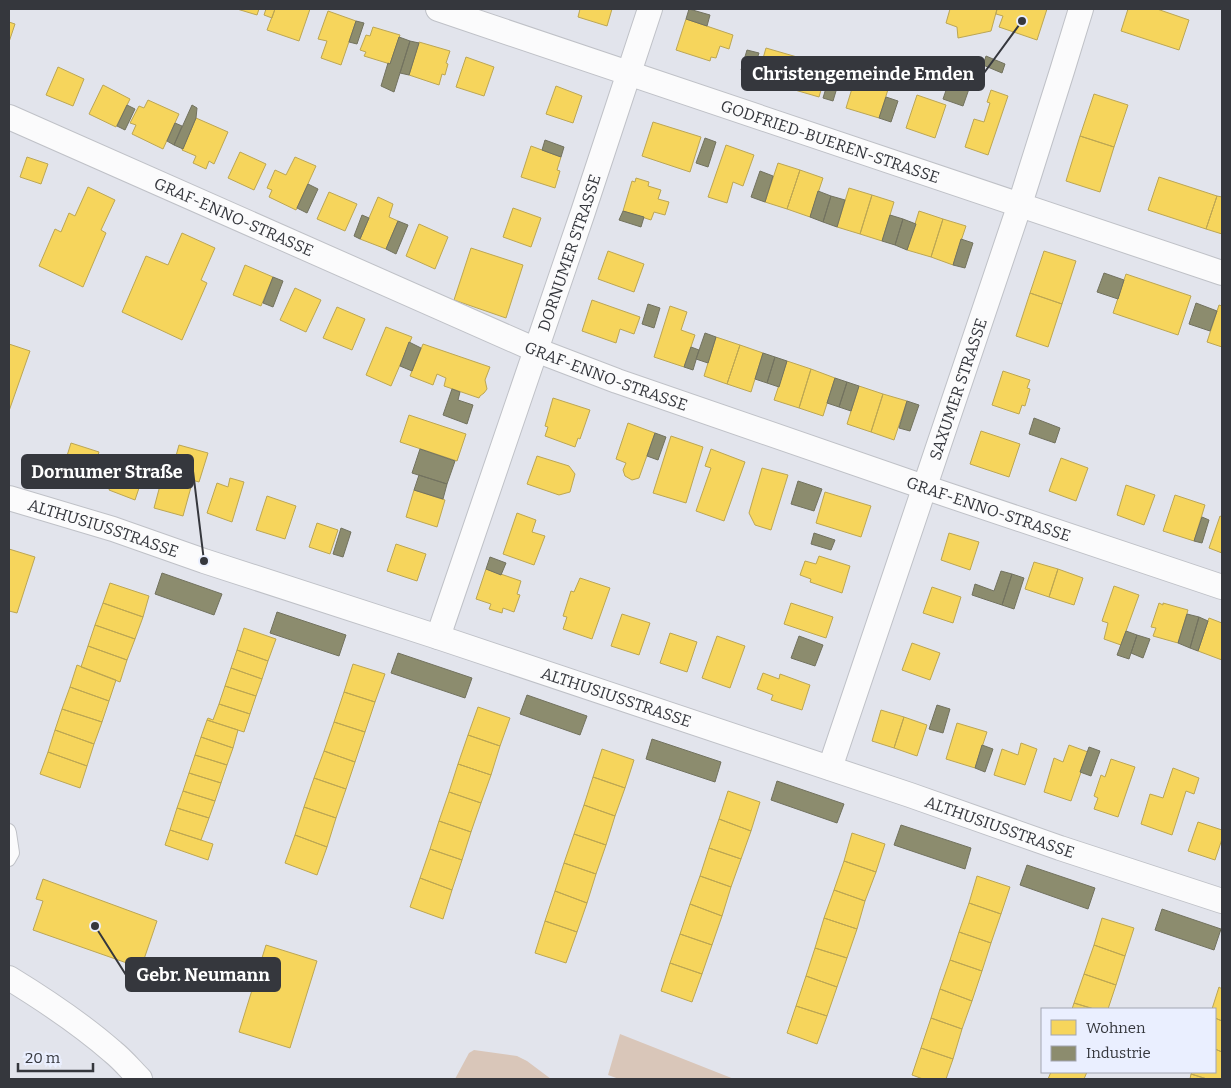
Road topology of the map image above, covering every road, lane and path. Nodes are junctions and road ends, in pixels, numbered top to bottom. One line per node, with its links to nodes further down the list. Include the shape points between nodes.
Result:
1 (438, 9): 4 (street, GODFRIED-BUEREN-STRASSE)
2 (650, 9): 4 (street, DORNUMER STRASSE)
3 (1081, 9): 6 (street, SAXUMER STRASSE)
4 (630, 73): 6 (street, GODFRIED-BUEREN-STRASSE); 8 (street, DORNUMER STRASSE)
5 (9, 117): 8 (street, GRAF-ENNO-STRASSE)
6 (1020, 204): 7 (street, GODFRIED-BUEREN-STRASSE); 9 (street, SAXUMER STRASSE)
7 (1222, 272)
8 (536, 350): 9 (street, GRAF-ENNO-STRASSE, via 617,382); 12 (street, DORNUMER STRASSE)
9 (924, 487): 11 (street, GRAF-ENNO-STRASSE); 13 (street, SAXUMER STRASSE)
10 (9, 498): 12 (street, ALTHUSIUSSTRASSE)
11 (1222, 587)
12 (438, 637): 13 (street, ALTHUSIUSSTRASSE)
13 (830, 768): 16 (street, ALTHUSIUSSTRASSE)
14 (9, 830): 15 (lane, via 13,853)
15 (9, 860)
16 (1222, 901)
17 (9, 978): 18 (street, via 88,1031)
18 (140, 1079)

